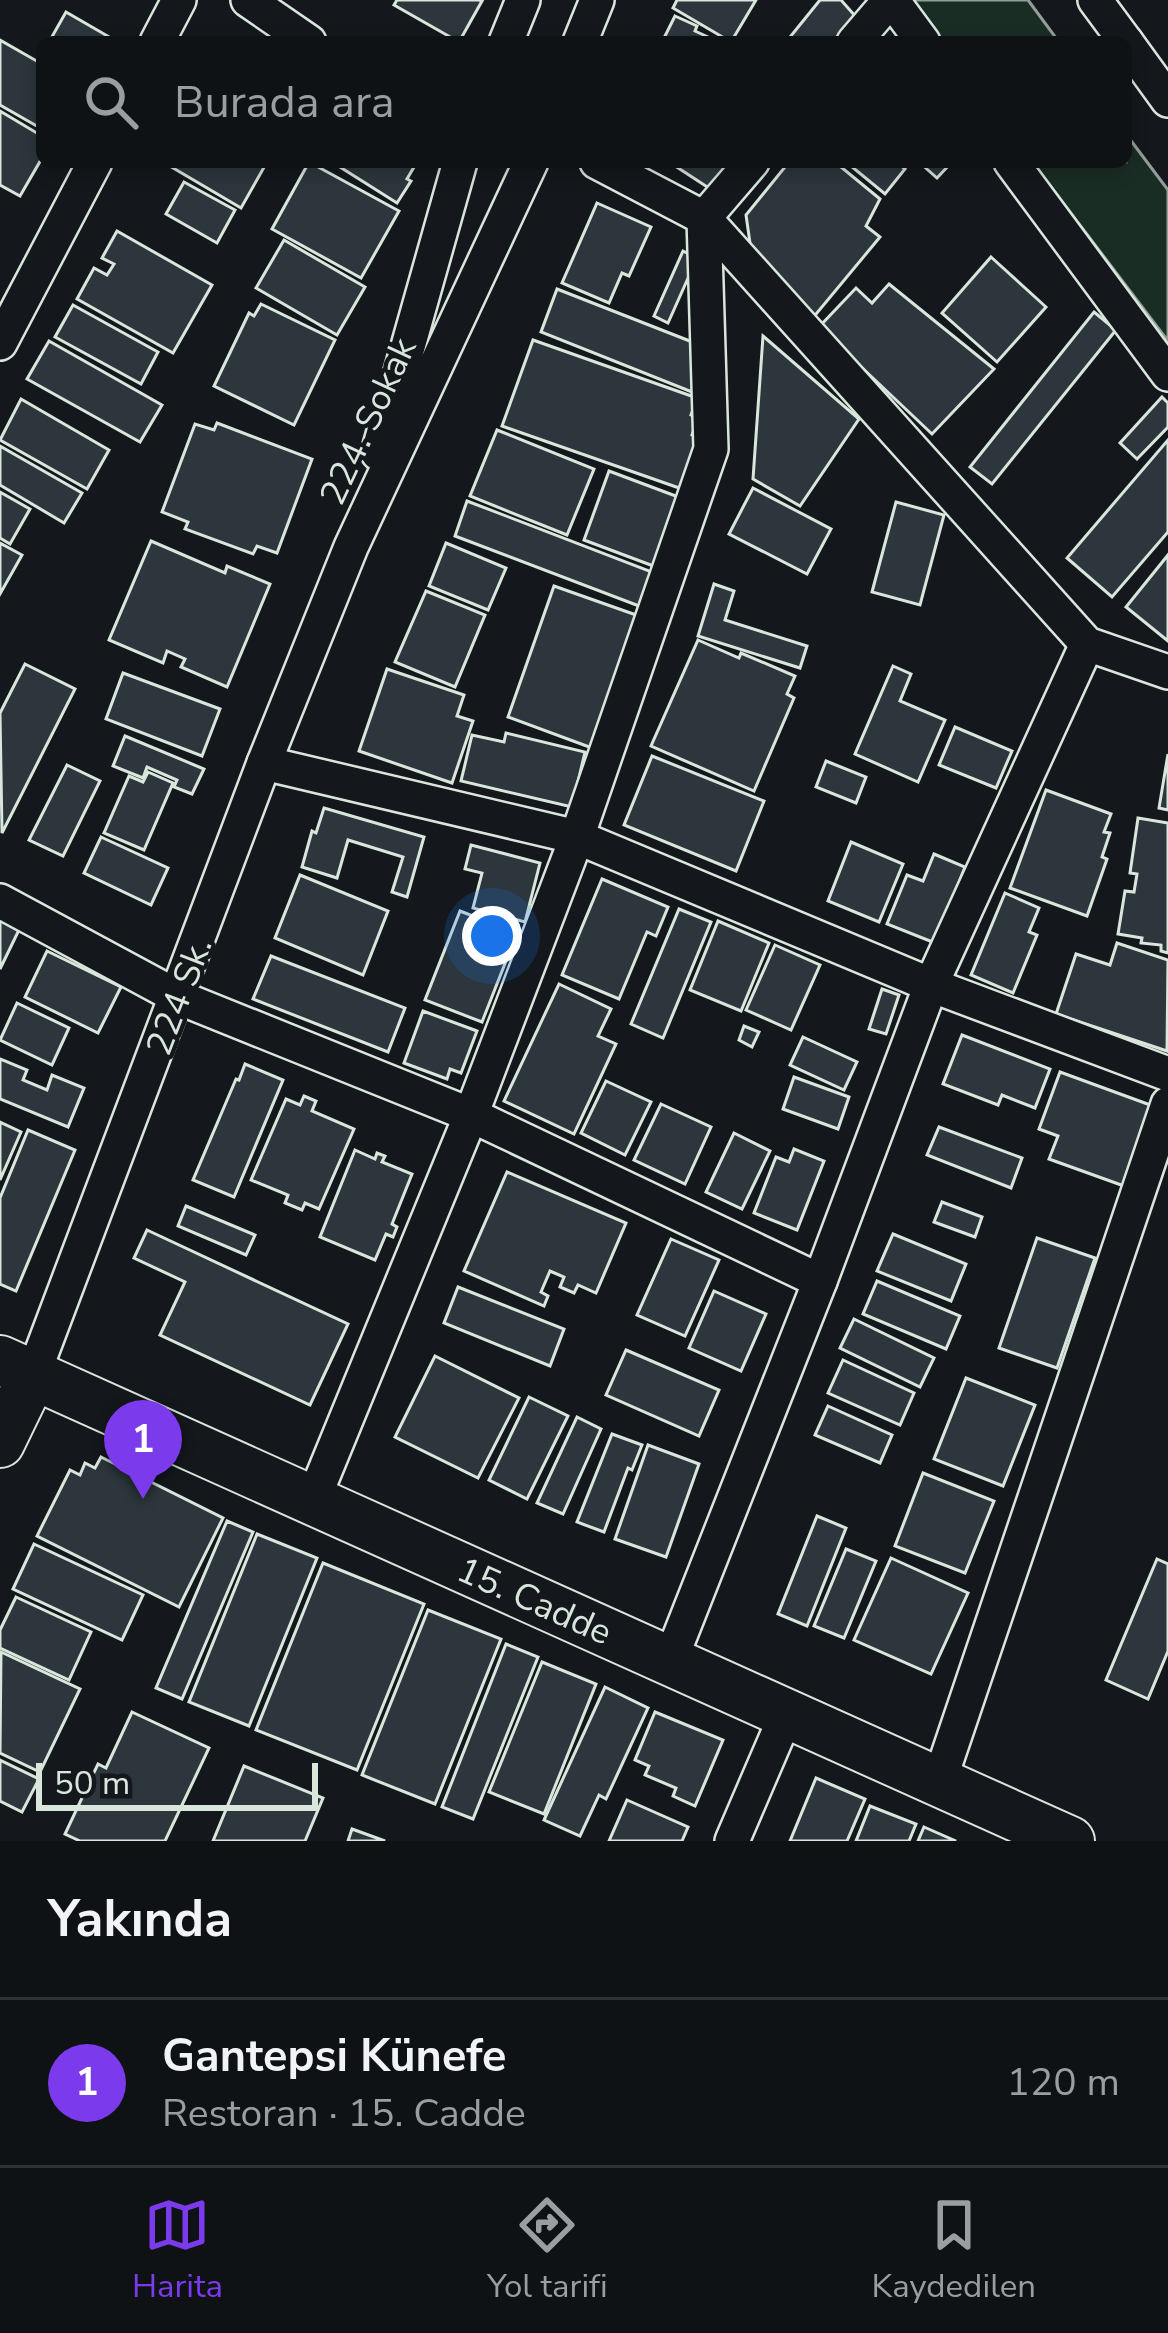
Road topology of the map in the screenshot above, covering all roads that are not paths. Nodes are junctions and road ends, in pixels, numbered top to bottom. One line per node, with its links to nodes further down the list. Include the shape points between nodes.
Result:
1 (179, 0): 7 (street)
2 (248, 0): 8 (street)
3 (523, 0): 9 (street)
4 (597, 0): 10 (street)
5 (891, 0): 11 (street); 12 (street)
6 (1095, 0): 13 (street)
7 (161, 36)
8 (301, 36)
9 (508, 36)
10 (582, 36)
11 (859, 36)
12 (918, 36)
13 (1122, 36)
14 (1132, 50): 15 (street)
15 (1168, 100)
16 (91, 168): 23 (street)
17 (458, 168): 25 (street, 224. Sokak)
18 (528, 168): 25 (street, 224. Sokak)
19 (608, 168): 22 (street)
20 (747, 168): 22 (street)
21 (1015, 168): 24 (street)
22 (704, 218): 26 (street); 29 (street, via 711,448)
23 (0, 343)
24 (1168, 374)
25 (351, 547): 28 (street, 224 Sk.)
26 (1087, 644): 27 (street); 31 (street)
27 (1168, 672)
28 (264, 763): 29 (street); 32 (street, 224 Sk.)
29 (577, 837): 31 (street); 35 (street)
30 (0, 901): 32 (street)
31 (931, 985): 33 (street); 36 (street)
32 (178, 997): 35 (street); 37 (street, 224 Sk.)
33 (1168, 1074)
34 (1168, 1104): 42 (street)
35 (471, 1115): 36 (street); 39 (street)
36 (820, 1281): 40 (street)
37 (16, 1367): 38 (main road, 224 Sk.); 39 (main road, 15. Cadde)
38 (0, 1443)
39 (313, 1500): 40 (main road, 15. Cadde)
40 (670, 1661): 41 (main road, 15. Cadde)
41 (787, 1714): 42 (main road, 15. Cadde); 43 (street)
42 (939, 1782): 44 (main road, 15. Cadde)
43 (732, 1841)
44 (1070, 1841)

